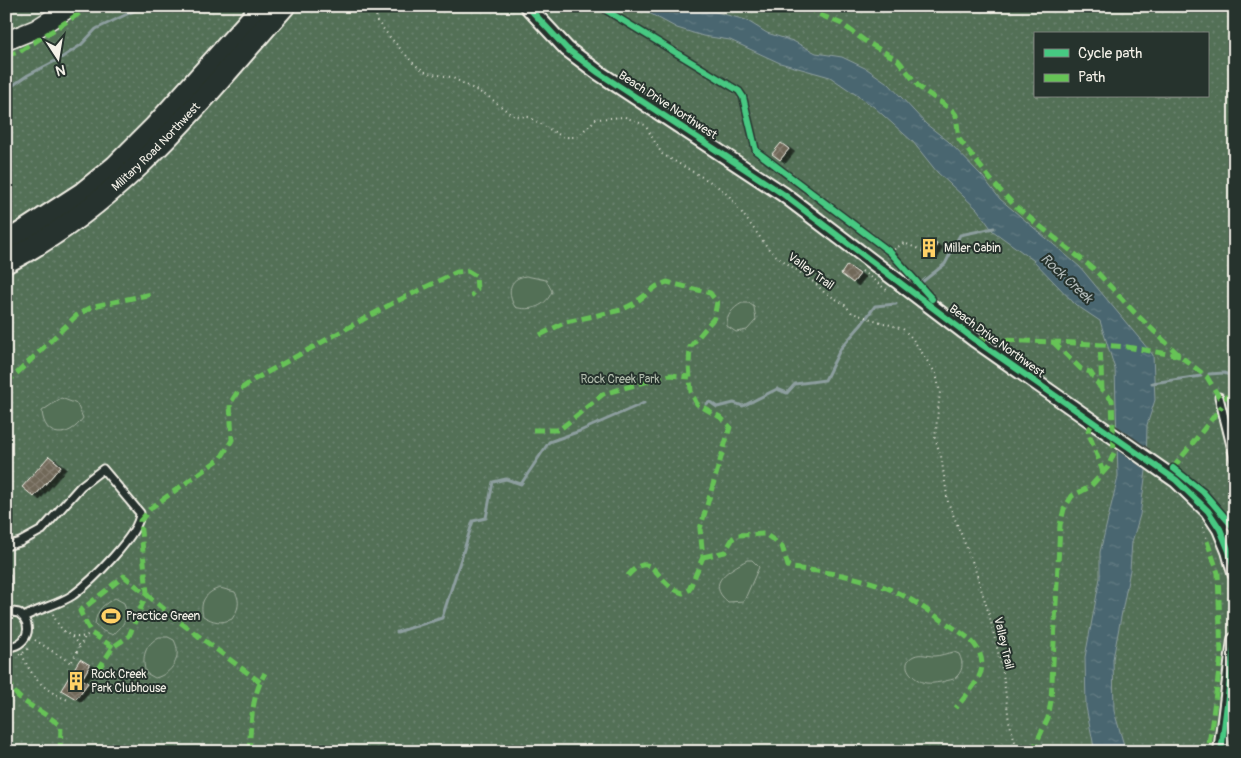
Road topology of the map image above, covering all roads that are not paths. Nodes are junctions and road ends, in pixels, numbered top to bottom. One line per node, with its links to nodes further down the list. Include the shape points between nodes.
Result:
1 (72, 6): 5 (street, via 36,29)
2 (263, 6): 6 (main road, Military Road Northwest, via 115,167 83,193)
3 (284, 6): 7 (main road, Military Road Northwest, via 167,137 116,188 73,223)
4 (527, 6): 11 (street, Beach Drive Northwest, via 567,49 598,73 783,194 959,328 1164,471 1193,495)
5 (6, 41)
6 (6, 242)
7 (6, 262)
8 (1219, 397): 9 (lane)
9 (1235, 462)
10 (1235, 518): 11 (lane)
11 (1220, 529): 13 (street, Beach Drive Northwest)
12 (6, 546): 17 (lane, via 42,530 81,486 103,469 140,513 135,530 97,576 73,595)
13 (1235, 573)
14 (6, 577): 15 (lane)
15 (6, 605)
16 (6, 611): 17 (lane)
17 (24, 617): 19 (lane, via 28,634 16,646)
18 (1235, 640): 20 (street)
19 (6, 647)
20 (1220, 752)

